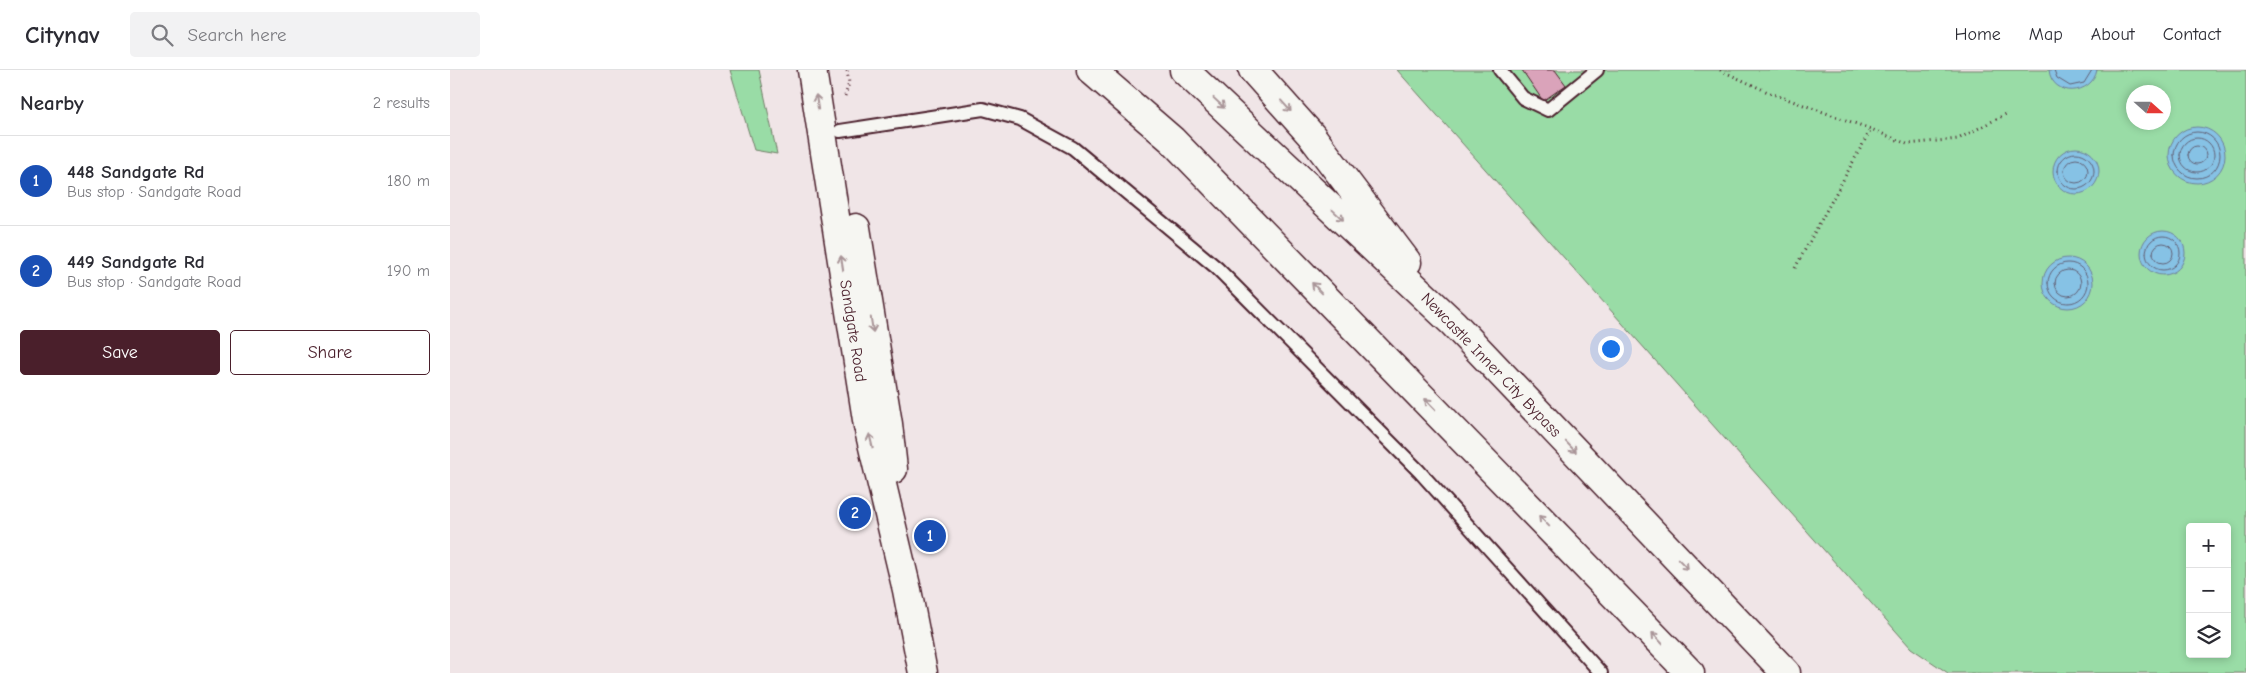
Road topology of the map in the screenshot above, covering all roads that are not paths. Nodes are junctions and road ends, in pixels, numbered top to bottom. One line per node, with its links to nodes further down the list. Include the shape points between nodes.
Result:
1 (812, 70): 10 (main road, Sandgate Road, one-way to 1, via 868,426)
2 (830, 70): 8 (main road, Sandgate Road)
3 (1091, 70): 13 (main road, one-way to 3, via 1172,140)
4 (1184, 70): 9 (main road, Newcastle Inner City Bypass, one-way to 9)
5 (1253, 70): 9 (main road, one-way to 9, via 1311,135)
6 (1500, 70): 7 (lane, via 1523,98 1548,110)
7 (1597, 70)
8 (840, 130): 10 (main road, Sandgate Road, one-way to 10, via 888,424); 12 (lane, via 983,109 1020,119 1072,148 1217,268 1419,471)
9 (1453, 323): 14 (main road, Newcastle Inner City Bypass, one-way to 14)
10 (907, 590): 11 (main road, Sandgate Road)
11 (923, 673)
12 (1602, 673)
13 (1690, 673)
14 (1786, 673)

